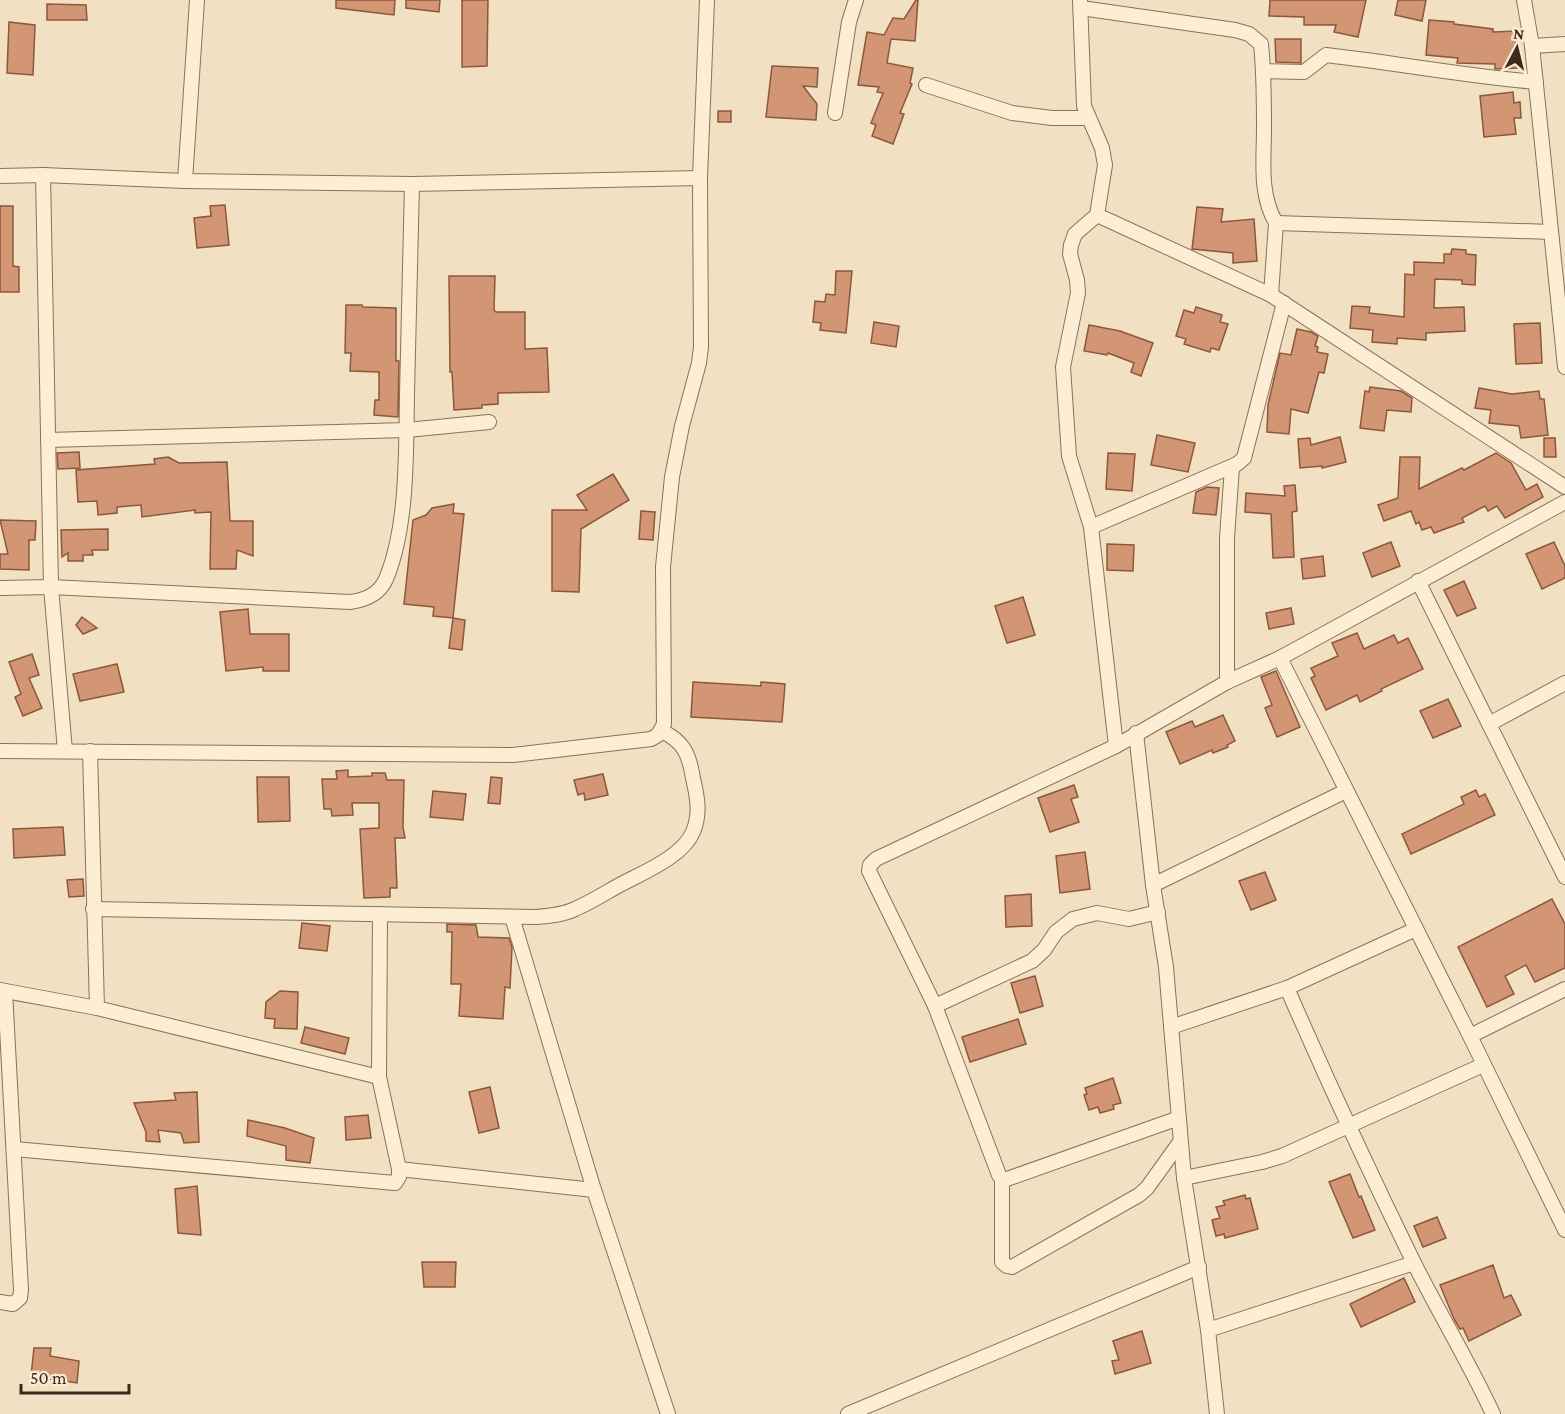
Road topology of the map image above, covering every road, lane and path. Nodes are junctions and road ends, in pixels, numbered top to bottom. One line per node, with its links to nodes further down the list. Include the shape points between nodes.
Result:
1 (197, 0): 16 (street)
2 (707, 0): 15 (street)
3 (856, 0): 11 (street)
4 (1524, 0): 7 (street)
5 (1081, 4): 8 (street, via 1249,34 1262,44); 12 (street, via 1084,106)
6 (1565, 44): 7 (street)
7 (1532, 46): 9 (street)
8 (1264, 71): 9 (street, via 1304,72 1326,55); 19 (street, via 1264,188)
9 (1536, 82): 20 (street)
10 (926, 85): 12 (street, via 1012,113)
11 (835, 113)
12 (1088, 118): 18 (street, via 1105,165)
13 (43, 175): 14 (street); 16 (street); 27 (street)
14 (0, 176)
15 (700, 178): 17 (street); 39 (street, via 701,347 672,477 663,567)
16 (185, 181): 17 (street)
17 (412, 184): 26 (street)
18 (1097, 215): 22 (street); 31 (street, via 1075,234 1071,245 1078,293 1063,367 1069,456)
19 (1276, 222): 20 (street); 22 (street)
20 (1551, 232): 21 (street)
21 (1561, 290): 24 (street)
22 (1271, 295): 23 (street)
23 (1284, 303): 28 (street, via 1244,458); 29 (street)
24 (1565, 367)
25 (489, 422): 26 (street)
26 (407, 430): 27 (street); 33 (street, via 403,500 393,557 386,580 363,600)
27 (48, 440): 33 (street)
28 (1232, 467): 31 (street); 36 (street, via 1227,538)
29 (1565, 487)
30 (1565, 502): 32 (street)
31 (1091, 526): 41 (street)
32 (1418, 581): 35 (street); 38 (street)
33 (51, 587): 34 (street); 43 (street)
34 (0, 588)
35 (1280, 658): 36 (street); 45 (street)
36 (1227, 681): 40 (street)
37 (1565, 683): 38 (street)
38 (1489, 724): 46 (street)
39 (662, 731): 44 (street, via 651,739 513,755); 52 (street, via 677,738 686,750 699,806 692,834 666,860 574,910 553,916)
40 (1136, 734): 41 (street); 48 (street)
41 (1116, 746): 57 (street, via 870,865 869,871)
42 (0, 751): 43 (street)
43 (65, 751): 44 (street)
44 (90, 752): 49 (street)
45 (1346, 791): 48 (street); 53 (street)
46 (1561, 859): 47 (street)
47 (1565, 877)
48 (1153, 885): 50 (street)
49 (93, 909): 51 (street); 58 (street)
50 (1158, 912): 57 (street, via 1129,919 1097,913 1073,919 1056,932 1032,961); 59 (street)
51 (380, 914): 52 (street); 62 (street)
52 (512, 917): 70 (street)
53 (1416, 929): 54 (street); 60 (street)
54 (1287, 988): 59 (street); 64 (street)
55 (1565, 989): 60 (street)
56 (3, 990): 58 (street); 66 (street)
57 (935, 1006): 69 (street)
58 (97, 1008): 62 (street)
59 (1171, 1027): 63 (street)
60 (1470, 1036): 61 (street)
61 (1484, 1065): 64 (street); 71 (street)
62 (379, 1077): 67 (street)
63 (1179, 1118): 65 (street); 69 (street)
64 (1347, 1125): 68 (street, via 1272,1159); 72 (street)
65 (1180, 1142): 68 (street); 69 (street, via 1139,1195 1012,1267 1002,1262)
66 (14, 1149): 67 (street, via 395,1183); 74 (street, via 21,1290 20,1298 13,1304)
67 (399, 1169): 70 (street)
68 (1184, 1178): 73 (street)
69 (1002, 1179)
70 (594, 1190): 76 (street)
71 (1565, 1230)
72 (1414, 1263): 75 (street); 79 (street)
73 (1199, 1267): 75 (street); 77 (street)
74 (0, 1302)
75 (1208, 1330): 78 (street)
76 (668, 1414)
77 (848, 1414)
78 (1217, 1414)
79 (1493, 1414)

